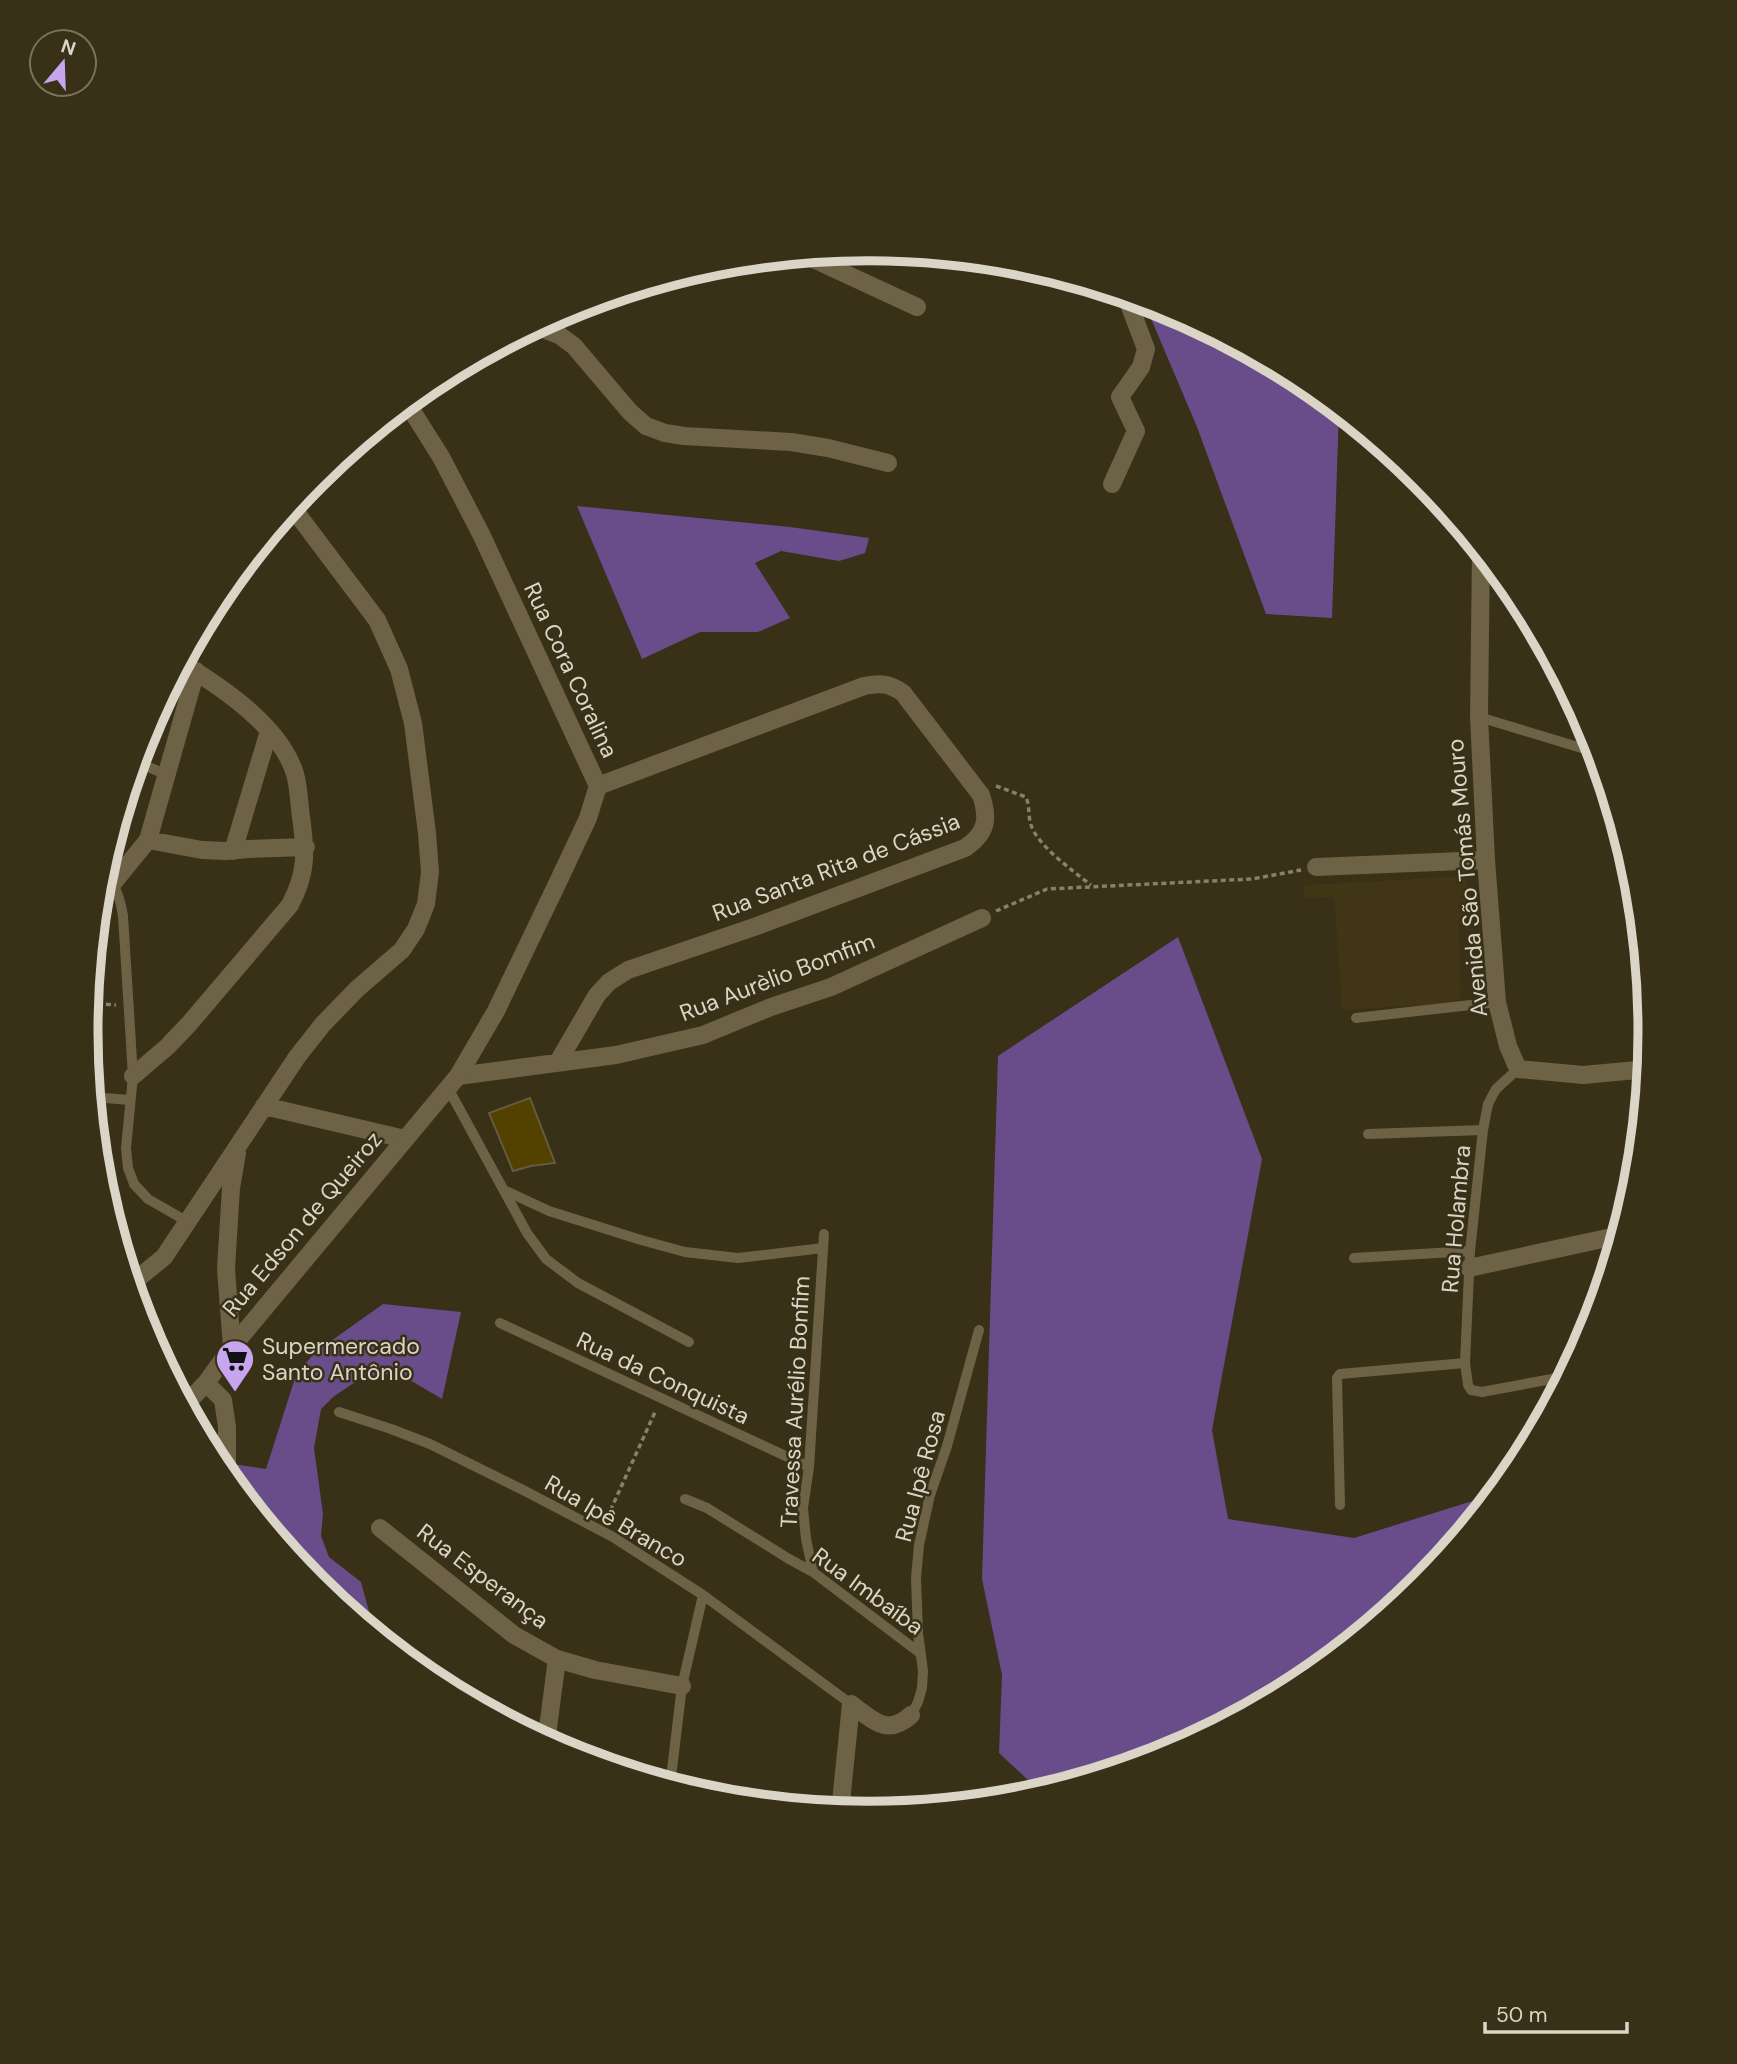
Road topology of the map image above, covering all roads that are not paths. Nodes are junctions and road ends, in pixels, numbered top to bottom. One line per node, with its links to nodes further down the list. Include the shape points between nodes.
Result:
1 (820, 263): 2 (street)
2 (917, 307)
3 (1130, 307): 7 (street, via 1146,349 1141,367 1120,397 1136,431)
4 (549, 331): 6 (street, via 574,346 646,426 684,436 791,442)
5 (412, 411): 17 (street, Rua Cora Coralina, via 481,534)
6 (888, 463)
7 (1112, 484)
8 (298, 515): 35 (street, via 377,620 399,669 413,723 430,872 426,904 416,929 401,950 323,1024)
9 (1481, 564): 12 (street, Avenida São Tomás Mouro)
10 (189, 667): 13 (street, via 236,700)
11 (188, 670): 16 (street)
12 (1479, 718): 14 (lane); 21 (street, Avenida São Tomás Mouro)
13 (269, 731): 19 (street, via 295,774); 20 (street)
14 (1585, 749)
15 (146, 766): 16 (lane)
16 (167, 775): 18 (street)
17 (598, 786): 28 (street, Rua Santa Rita de Cássia, via 878,683 903,693 981,794 985,827 965,848 628,971 597,995); 32 (street, Rua Cora Coralina, via 588,818 496,1011)
18 (148, 840): 20 (street); 23 (street)
19 (306, 848): 20 (street); 31 (street, via 299,886 290,905 189,1024)
20 (233, 851)
21 (1486, 860): 22 (street); 26 (street, Avenida São Tomás Mouro)
22 (1316, 867)
23 (115, 871)
24 (112, 885): 31 (lane, via 123,916)
25 (982, 918): 28 (street, Rua Aurèlio Bomfim, via 831,988 703,1035 616,1055)
26 (1497, 1002): 27 (lane); 29 (street, Avenida São Tomás Mouro)
27 (1356, 1018)
28 (558, 1062): 32 (street, Rua Aurèlio Bomfim)
29 (1518, 1069): 30 (street, via 1583,1075); 36 (lane, Rua Holambra, via 1496,1089)
30 (1637, 1070)
31 (133, 1076): 34 (lane)
32 (453, 1082): 38 (street, Rua Edson de Queiroz); 40 (lane)
33 (102, 1098): 34 (lane)
34 (130, 1100): 41 (lane, via 126,1148 134,1184 148,1199)
35 (264, 1106): 38 (street); 39 (street)
36 (1483, 1130): 37 (lane); 46 (lane, Rua Holambra)
37 (1368, 1134)
38 (405, 1139): 51 (street, Rua Edson de Queiroz)
39 (238, 1146): 41 (street); 51 (street, via 226,1269)
40 (506, 1191): 44 (lane, via 549,1211 685,1252 738,1258); 50 (lane, via 546,1259 578,1283)
41 (188, 1222): 47 (street, via 164,1257)
42 (824, 1234): 44 (lane, Travessa Aurélio Bonfim)
43 (1611, 1237): 46 (street)
44 (824, 1248): 58 (lane, Travessa Aurélio Bonfim)
45 (1354, 1258): 46 (lane)
46 (1470, 1260): 52 (lane, Rua Holambra)
47 (138, 1278)
48 (500, 1323): 58 (lane, Rua da Conquista)
49 (979, 1330): 64 (lane, Rua Ipê Rosa, via 919,1545)
50 (689, 1342)
51 (232, 1348): 54 (street, Rua Edson de Queiroz)
52 (1465, 1363): 53 (lane, Rua Holambra, via 1468,1385 1482,1392); 60 (lane, via 1340,1374)
53 (1557, 1378)
54 (206, 1383): 55 (street, Rua Edson de Queiroz); 57 (street, via 223,1400)
55 (191, 1399)
56 (339, 1412): 63 (lane, Rua Ipê Branco, via 430,1444 523,1490 601,1531)
57 (227, 1458)
58 (809, 1466): 62 (lane, Travessa Aurélio Bonfim, via 803,1508)
59 (685, 1499): 62 (lane, Rua Imbaíba)
60 (1340, 1505)
61 (380, 1528): 65 (street, Rua Esperança, via 514,1635)
62 (813, 1572): 64 (lane, Rua Imbaíba)
63 (703, 1595): 66 (lane); 67 (lane, Rua Ipê Branco)
64 (920, 1653): 68 (lane, Rua Ipê Rosa, via 922,1688)
65 (557, 1659): 66 (street, Rua Esperança); 69 (street)
66 (682, 1686): 70 (lane)
67 (851, 1704): 68 (street, via 889,1727); 71 (street)
68 (911, 1715)
69 (547, 1732)
70 (671, 1777)
71 (841, 1801)

